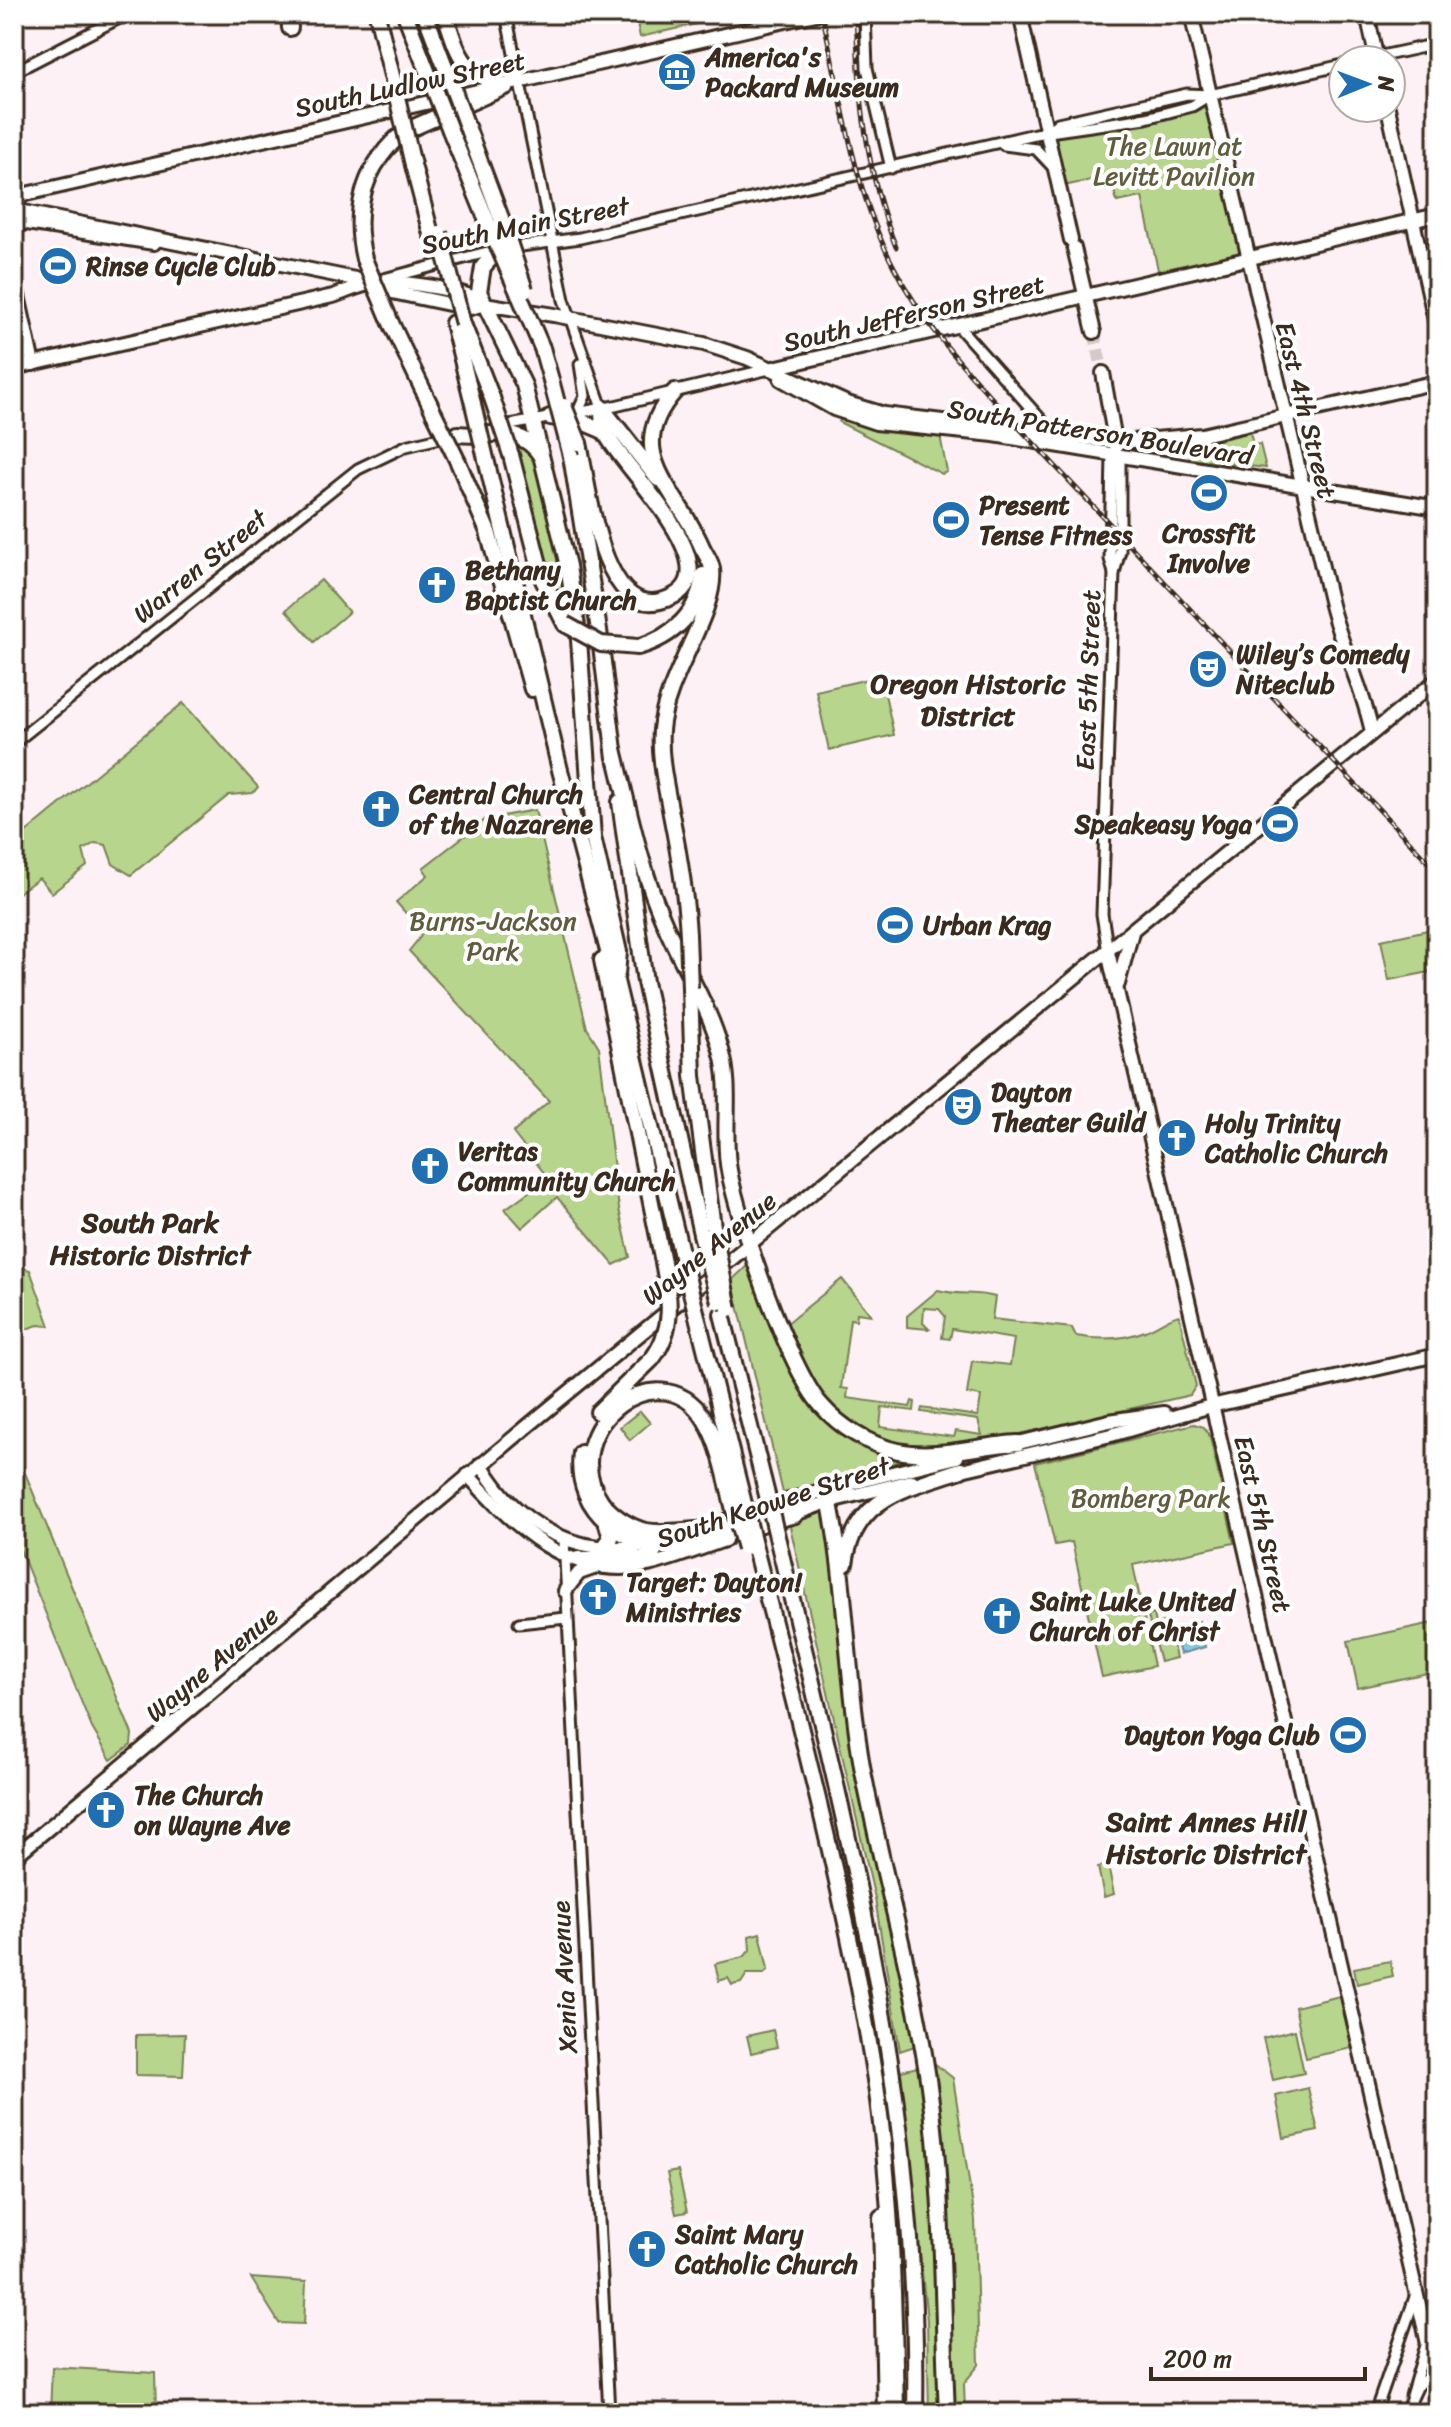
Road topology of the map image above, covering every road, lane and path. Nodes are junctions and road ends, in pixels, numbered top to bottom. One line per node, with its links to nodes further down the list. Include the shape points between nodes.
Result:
1 (127, 14): 16 (street)
2 (377, 14): 41 (highway, bridge)
3 (405, 14): 29 (highway, bridge, via 450,130)
4 (425, 14): 29 (highway, bridge, via 469,132)
5 (445, 14): 17 (highway, via 465,65 483,78)
6 (506, 14): 17 (street)
7 (816, 14): 17 (main road, South Ludlow Street)
8 (865, 14): 24 (street, via 867,68)
9 (1020, 14): 21 (main road)
10 (1191, 14): 18 (main road, East 4th Street)
11 (1367, 14): 12 (main road)
12 (1374, 44)
13 (1437, 44): 14 (street)
14 (1407, 52)
15 (1327, 69): 18 (street, South Main Street)
16 (14, 72)
17 (513, 84): 20 (highway); 26 (main road, South Ludlow Street); 32 (street)
18 (1210, 95): 21 (street, South Main Street, via 1192,106 1146,118); 35 (main road, East 4th Street)
19 (1392, 124): 31 (main road)
20 (412, 128)
21 (1047, 132): 23 (street, South Main Street); 25 (main road)
22 (397, 138): 76 (highway, bridge, via 379,157 363,188 359,224 364,259 488,532 540,716)
23 (988, 145): 24 (street, South Main Street); 25 (street, via 1036,149)
24 (891, 168): 32 (street, South Main Street)
25 (1055, 170): 38 (main road)
26 (14, 200)
27 (14, 210): 33 (main road, South Patterson Boulevard)
28 (1437, 215): 31 (main road, South Jefferson Street)
29 (494, 219): 51 (highway, bridge)
30 (14, 221): 33 (main road, South Patterson Boulevard)
31 (1413, 221): 35 (main road, South Jefferson Street); 43 (main road)
32 (553, 243): 34 (street, South Main Street); 40 (street)
33 (193, 247): 37 (main road, South Patterson Boulevard)
34 (499, 249): 37 (street, South Main Street); 39 (highway, via 480,276)
35 (1247, 259): 38 (main road, South Jefferson Street); 58 (main road, East 4th Street)
36 (14, 277): 47 (main road)
37 (372, 283): 39 (main road, South Patterson Boulevard, via 449,304); 47 (main road, South Main Street)
38 (1085, 296): 42 (main road, South Jefferson Street); 44 (main road)
39 (484, 304): 40 (main road, South Patterson Boulevard); 59 (highway, via 517,367)
40 (571, 319): 45 (street); 49 (main road, South Patterson Boulevard, via 704,344)
41 (458, 323): 70 (highway, bridge, via 492,398 543,580 565,624 601,644 638,647 668,634 693,608 702,585); 76 (highway, bridge)
42 (958, 326): 46 (main road, South Jefferson Street); 61 (street)
43 (1437, 329)
44 (1094, 332)
45 (579, 349): 55 (street); 56 (street, via 585,396)
46 (808, 360): 49 (main road, South Jefferson Street); 53 (main road)
47 (33, 364): 48 (main road, South Main Street)
48 (14, 368)
49 (769, 369): 53 (main road, South Patterson Boulevard); 54 (street, South Jefferson Street); 65 (main road, South Patterson Boulevard, via 820,402 869,421)
50 (1103, 373): 64 (main road, East 5th Street)
51 (551, 380): 60 (highway, bridge, via 579,443 615,581 635,599 667,599 688,573 686,545); 77 (highway, bridge, via 571,456)
52 (1437, 382): 58 (main road, South Patterson Boulevard)
53 (806, 384): 61 (main road, South Patterson Boulevard, via 884,414)
54 (675, 391): 55 (street, South Jefferson Street); 67 (highway, via 656,415 650,436)
55 (602, 408): 56 (street, South Jefferson Street); 60 (highway); 67 (highway)
56 (578, 412): 57 (street, South Jefferson Street)
57 (550, 417): 59 (street, South Jefferson Street); 60 (highway)
58 (1284, 417): 64 (main road, South Patterson Boulevard, via 1195,436); 68 (main road, East 4th Street)
59 (534, 421): 62 (street, South Jefferson Street); 66 (highway)
60 (606, 432)
61 (1052, 432): 64 (main road, South Patterson Boulevard)
62 (458, 434): 63 (street, South Jefferson Street); 66 (highway, via 514,434 536,449)
63 (424, 441): 75 (street, Warren Street, via 380,456 351,475)
64 (1114, 441): 65 (main road, East 5th Street)
65 (1116, 456): 68 (main road, South Patterson Boulevard); 80 (street, East 5th Street, via 1102,914)
66 (543, 462): 81 (highway, via 579,640 588,803 619,952)
67 (666, 485): 70 (highway)
68 (1301, 485): 69 (main road, South Patterson Boulevard); 72 (main road, East 4th Street, via 1339,638)
69 (1437, 508)
70 (703, 549): 83 (highway, bridge, via 712,567 711,584 670,687 661,733 662,767 684,883)
71 (1437, 680): 73 (main road, Wayne Avenue)
72 (1366, 701): 73 (main road, via 1381,710); 74 (main road, East 4th Street)
73 (1402, 707): 74 (main road, Wayne Avenue)
74 (1372, 732): 79 (main road, Wayne Avenue)
75 (14, 743)
76 (554, 744): 78 (highway)
77 (614, 749): 83 (highway, via 645,982); 84 (highway, via 650,886 667,931 698,986 722,1053 731,1187)
78 (598, 919): 81 (highway); 94 (highway, bridge, via 603,970 663,1262 669,1320 652,1359 594,1418 583,1445 583,1485)
79 (1132, 931): 80 (main road, Wayne Avenue); 82 (main road)
80 (1108, 952): 82 (main road, East 5th Street); 84 (main road, Wayne Avenue)
81 (616, 981): 92 (highway, bridge)
82 (1117, 995): 86 (main road, East 5th Street)
83 (707, 1230): 108 (highway, bridge, via 850,1842 887,2028 902,2137)
84 (750, 1243): 87 (highway, via 802,1375 820,1404 843,1426 898,1451 944,1452); 88 (main road, Wayne Avenue)
85 (1437, 1355): 86 (main road, South Keowee Street)
86 (1211, 1406): 87 (main road, South Keowee Street, via 1109,1421); 89 (main road, South Keowee Street); 107 (main road, East 5th Street)
87 (1018, 1443): 91 (main road, South Keowee Street)
88 (481, 1464): 90 (main road, Wayne Avenue); 97 (main road, South Keowee Street, via 513,1506)
89 (961, 1470): 91 (main road, South Keowee Street); 101 (highway, via 898,1492 866,1512 851,1539)
90 (468, 1475): 99 (main road, South Keowee Street, via 515,1526); 105 (main road, Wayne Avenue)
91 (828, 1495): 93 (main road, South Keowee Street); 95 (main road, South Keowee Street); 101 (highway)
92 (739, 1507): 96 (highway, via 709,1426 687,1399 669,1392 636,1395 606,1416 590,1461 605,1507); 106 (highway, bridge, via 788,1680 848,1937)
93 (795, 1515): 96 (highway, via 683,1545); 100 (main road, South Keowee Street, via 647,1565)
94 (607, 1524): 96 (highway, via 628,1537); 98 (highway, via 611,1538)
95 (695, 1530): 96 (highway)
96 (648, 1537): 98 (main road, South Keowee Street); 99 (highway, via 651,1556 644,1559)
97 (564, 1540): 98 (main road, South Keowee Street); 99 (street, Xenia Avenue)
98 (602, 1550)
99 (570, 1557): 100 (main road, South Keowee Street); 102 (street, Xenia Avenue)
100 (606, 1565): 102 (main road, via 579,1573)
101 (842, 1584): 117 (highway, via 862,1765 929,2087 939,2192)
102 (565, 1591): 103 (street, Xenia Avenue)
103 (566, 1618): 104 (street); 112 (street, Xenia Avenue)
104 (519, 1623)
105 (16, 1854)
106 (876, 2088): 113 (highway); 114 (highway, via 891,2230)
107 (1416, 2290): 109 (main road, East 5th Street); 118 (street)
108 (914, 2309): 115 (highway); 116 (highway)
109 (1427, 2342): 110 (main road, East 5th Street); 111 (street)
110 (1436, 2378): 111 (street, via 1423,2379)
111 (1411, 2396): 119 (street)
112 (609, 2413)
113 (885, 2413)
114 (896, 2413)
115 (915, 2413)
116 (922, 2413)
117 (947, 2413)
118 (1375, 2413)
119 (1405, 2413)

